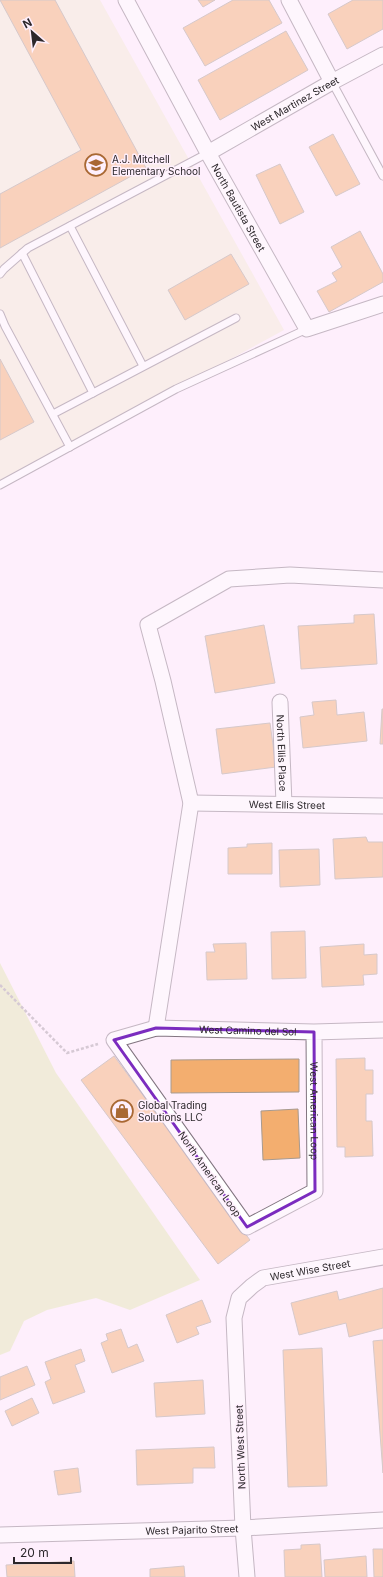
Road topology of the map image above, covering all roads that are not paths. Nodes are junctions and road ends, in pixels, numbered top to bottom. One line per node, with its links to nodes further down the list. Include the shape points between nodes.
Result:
1 (126, 0): 5 (street, North Bautista Street)
2 (289, 0): 4 (street)
3 (383, 55): 4 (street, West Martinez Street)
4 (332, 82): 5 (street, West Martinez Street); 6 (lane)
5 (208, 153): 7 (lane); 13 (street, North Bautista Street)
6 (383, 176)
7 (70, 226): 8 (lane); 14 (lane)
8 (22, 253): 9 (lane); 15 (lane)
9 (0, 274)
10 (383, 304): 13 (street)
11 (0, 314): 16 (lane)
12 (236, 318): 14 (lane)
13 (307, 329): 17 (lane, via 176,389)
14 (143, 366): 15 (lane)
15 (93, 393): 16 (lane)
16 (53, 414): 17 (lane)
17 (70, 447): 18 (lane)
18 (0, 485)
19 (383, 580): 21 (street, via 290,575 228,579 148,625)
20 (280, 702): 22 (street, North Ellis Place)
21 (191, 803): 22 (street, West Ellis Street); 24 (street)
22 (284, 804): 23 (street, West Ellis Street)
23 (383, 806)
24 (156, 1028): 26 (street, West Camino del Sol); 27 (street, West Camino del Sol)
25 (383, 1030): 26 (street, West Camino del Sol)
26 (314, 1032): 28 (street, West American Loop)
27 (114, 1040): 28 (street, North American Loop, via 247,1227)
28 (315, 1191)
29 (383, 1257): 30 (street, West Wise Street, via 264,1278 239,1298)
30 (234, 1318): 32 (street, North West Street)
31 (383, 1520): 32 (street, West Pajarito Street)
32 (243, 1528): 33 (street, West Pajarito Street); 34 (street, North West Street)
33 (0, 1536)
34 (247, 1577)

